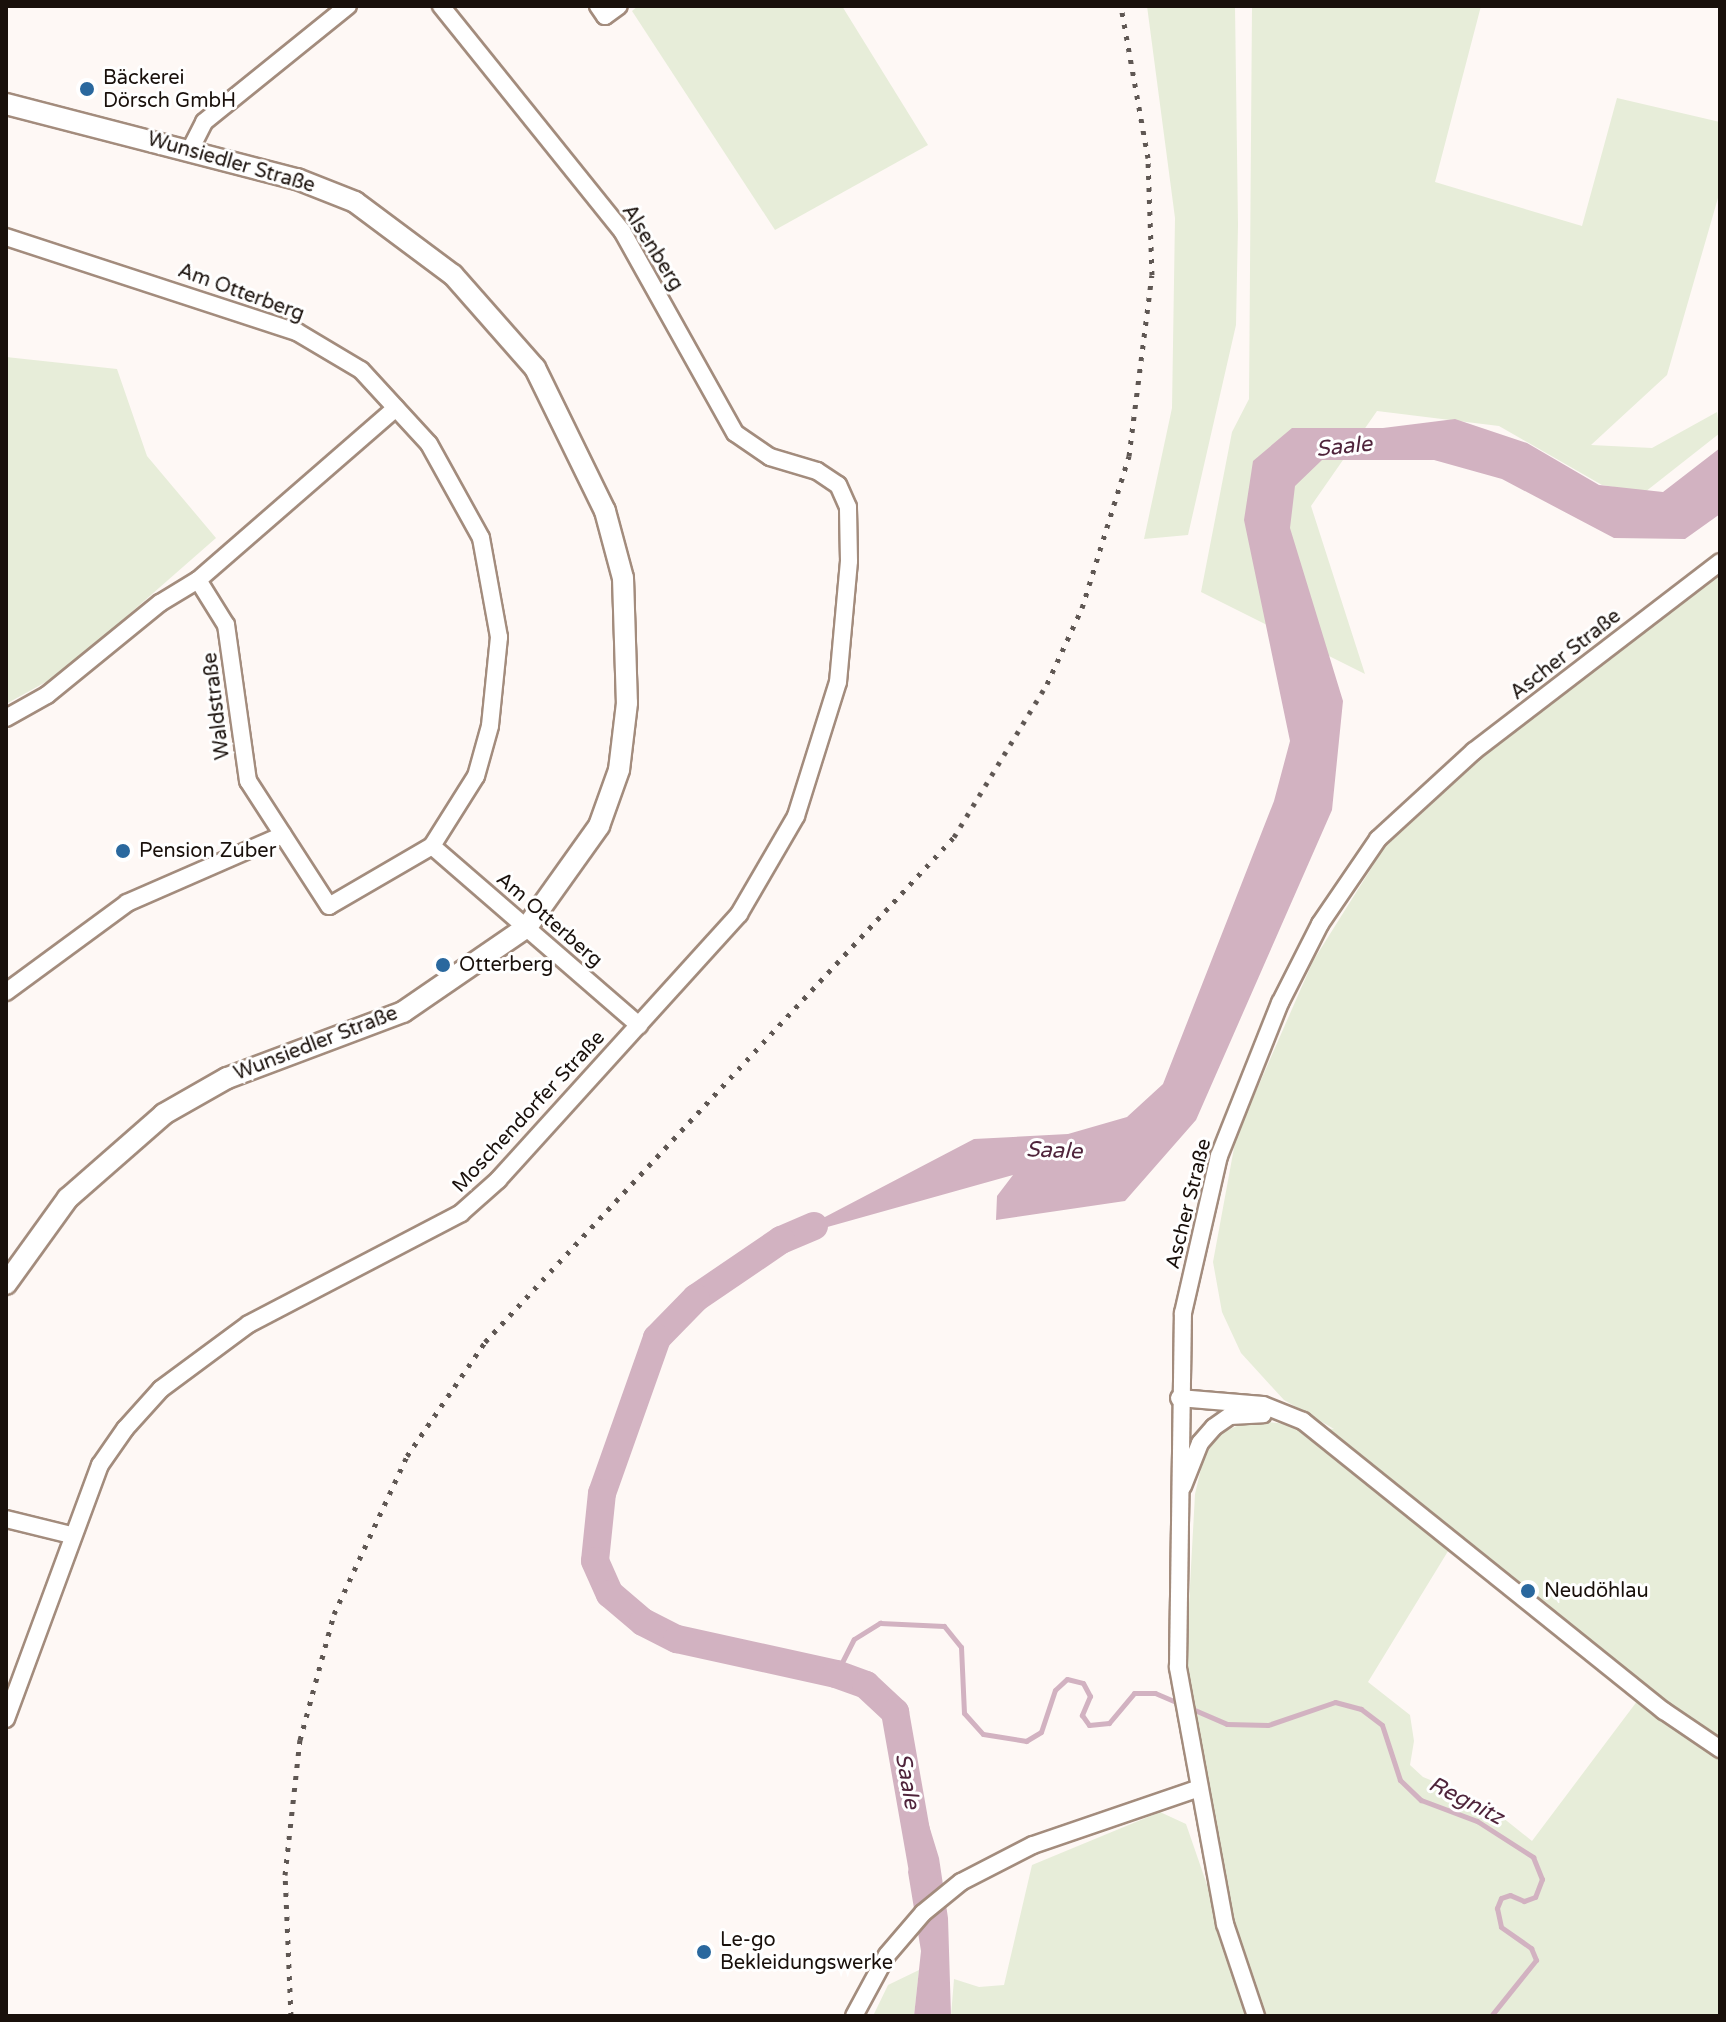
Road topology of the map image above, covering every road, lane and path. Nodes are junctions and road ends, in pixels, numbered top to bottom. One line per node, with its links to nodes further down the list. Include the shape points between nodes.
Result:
1 (348, 6): 6 (street, via 204,122)
2 (441, 6): 9 (street, Alsenberg, via 622,231 735,433 770,457 817,471)
3 (598, 6): 4 (street, via 605,16)
4 (619, 6)
5 (6, 104): 6 (main road, Wunsiedler Straße)
6 (191, 148): 16 (main road, Wunsiedler Straße, via 355,202 453,275 535,368 605,511 623,578 627,703 619,770 599,826)
7 (6, 237): 8 (street, Am Otterberg, via 297,332 361,370)
8 (396, 408): 11 (street); 14 (street, Am Otterberg, via 429,444 481,538 499,637 490,726 476,776)
9 (838, 485): 20 (street, Moschendorfer Straße, via 848,507 849,561 838,682 796,816 739,914)
10 (1720, 562): 22 (street, Ascher Straße, via 1474,751 1413,804 1350,875 1280,1003 1219,1156 1183,1313)
11 (198, 580): 12 (street, via 160,603 47,695); 13 (street, Waldstraße, via 215,600 229,637 238,738 248,781)
12 (6, 718)
13 (283, 835): 15 (street, Waldstraße); 17 (street, via 127,903)
14 (432, 846): 15 (street, Am Otterberg); 16 (street, Am Otterberg)
15 (329, 906)
16 (527, 927): 20 (street, Am Otterberg); 21 (main road, Wunsiedler Straße, via 403,1012 227,1078 164,1114 68,1198)
17 (24, 977): 18 (street); 19 (street)
18 (6, 980)
19 (6, 992)
20 (639, 1025): 26 (street, Moschendorfer Straße, via 498,1180 461,1213 249,1324 161,1389 100,1465)
21 (6, 1284)
22 (1179, 1398): 23 (street, via 1263,1405); 24 (street, Ascher Straße)
23 (1303, 1421): 24 (street, via 1253,1413 1230,1416 1200,1443); 28 (street, via 1664,1711)
24 (1178, 1499): 29 (street, Ascher Straße, via 1178,1667)
25 (6, 1519): 26 (street)
26 (71, 1535): 27 (street, Moschendorfer Straße)
27 (6, 1719)
28 (1720, 1749)
29 (1197, 1789): 30 (street, via 1085,1825 978,1872 923,1913 887,1955); 31 (street, Ascher Straße, via 1225,1924)
30 (854, 2016)
31 (1256, 2016)

